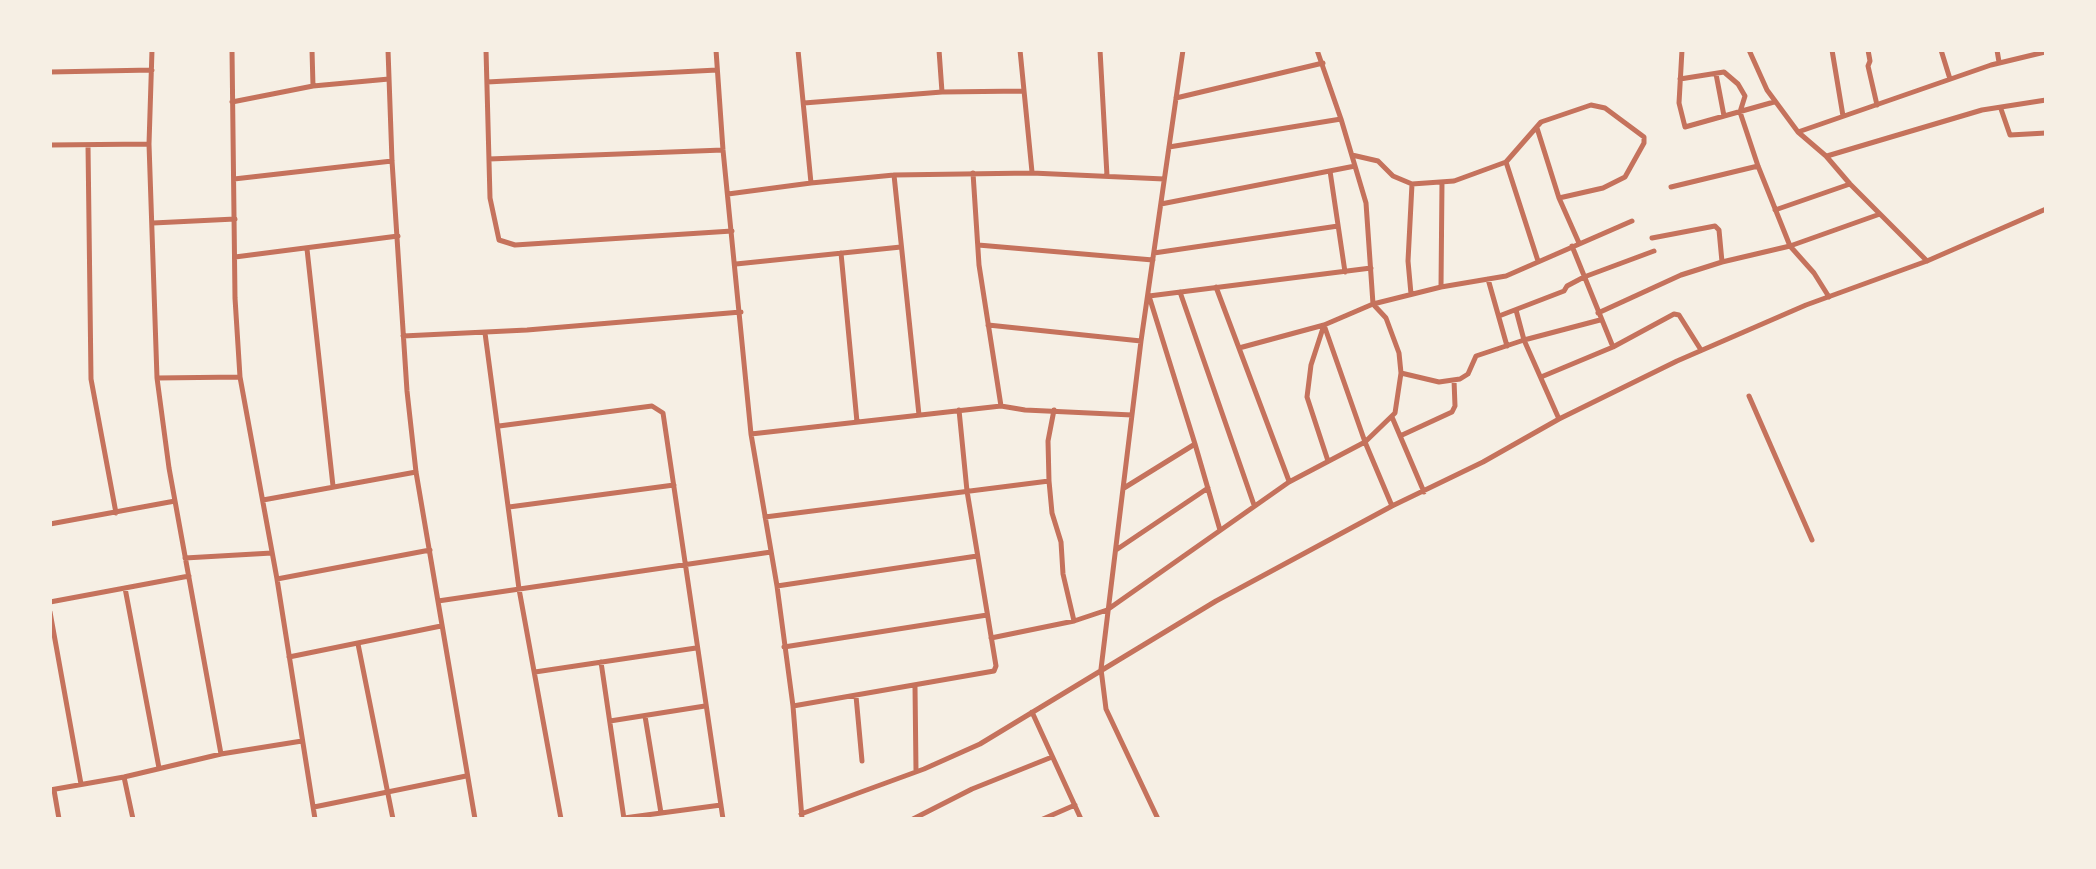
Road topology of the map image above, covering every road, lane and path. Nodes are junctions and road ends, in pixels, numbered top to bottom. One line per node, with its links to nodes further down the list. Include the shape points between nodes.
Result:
1 (152, 50): 22 (street)
2 (232, 50): 35 (street)
3 (312, 50): 30 (street)
4 (388, 50): 26 (street)
5 (486, 50): 29 (street)
6 (716, 50): 23 (street)
7 (798, 50): 37 (street)
8 (939, 50): 32 (street)
9 (1020, 50): 31 (street)
10 (1100, 50): 63 (street)
11 (1183, 50): 33 (street)
12 (1317, 50): 21 (street)
13 (1682, 50): 27 (street)
14 (1749, 50): 36 (street)
15 (1832, 50): 42 (street)
16 (1868, 50): 38 (street)
17 (1941, 50): 28 (street)
18 (1997, 50): 20 (street)
19 (2045, 52): 20 (street)
20 (1999, 62): 28 (street)
21 (1323, 63): 33 (street); 43 (street)
22 (152, 70): 24 (street); 47 (street)
23 (717, 70): 29 (street); 51 (street)
24 (50, 72)
25 (1716, 74): 27 (street); 40 (street, via 1724,72 1738,84 1745,96); 41 (street)
26 (389, 79): 30 (street); 55 (street)
27 (1680, 79): 41 (street, via 1683,126)
28 (1950, 79): 38 (street)
29 (487, 82): 54 (street)
30 (313, 86): 35 (street)
31 (1024, 91): 32 (street); 61 (street)
32 (942, 92): 37 (street)
33 (1175, 99): 50 (street)
34 (2046, 100): 39 (street)
35 (231, 102): 64 (street)
36 (1774, 102): 40 (street); 45 (street)
37 (804, 103): 67 (street)
38 (1877, 105): 42 (street)
39 (2001, 109): 46 (street, via 2010,135); 53 (street)
40 (1740, 112): 41 (street); 58 (street)
41 (1724, 116)
42 (1843, 116): 45 (street)
43 (1341, 119): 50 (street); 52 (street)
44 (1537, 127): 56 (street); 72 (street); 72 (street, via 1547,119 1597,105 1645,139 1625,177)
45 (1798, 132): 53 (street)
46 (2046, 133)
47 (149, 144): 49 (street); 79 (street)
48 (50, 145): 49 (street)
49 (88, 145): 156 (street, via 91,379)
50 (1168, 147): 65 (street)
51 (723, 150): 54 (street); 71 (street)
52 (1352, 155): 57 (street); 68 (street, via 1378,161 1393,176)
53 (1826, 156): 69 (street)
54 (489, 159): 81 (street, via 494,228 503,242)
55 (392, 161): 64 (street); 82 (street)
56 (1506, 162): 66 (street); 93 (street)
57 (1355, 166): 59 (street); 97 (street, via 1366,203)
58 (1758, 166): 70 (street); 75 (street)
59 (1330, 171): 73 (street); 80 (street)
60 (973, 173): 61 (street); 62 (street); 84 (street)
61 (1032, 173): 63 (street)
62 (894, 175): 67 (street); 87 (street)
63 (1107, 176): 65 (street)
64 (234, 179): 77 (street)
65 (1164, 179): 73 (street)
66 (1442, 182): 68 (street); 102 (street)
67 (811, 183): 71 (street)
68 (1412, 184): 104 (street)
69 (1850, 184): 75 (street); 76 (street)
70 (1671, 187)
71 (728, 194): 81 (street)
72 (1559, 198): 85 (street)
73 (1161, 204): 91 (street)
74 (2046, 209): 94 (street)
75 (1775, 210): 86 (street)
76 (1880, 214): 86 (street); 94 (street)
77 (235, 219): 79 (street); 92 (street)
78 (1632, 221): 85 (street)
79 (153, 223): 125 (street)
80 (1338, 226): 91 (street); 98 (street)
81 (732, 231): 96 (street)
82 (398, 236): 88 (street); 115 (street)
83 (1652, 238): 95 (street, via 1715,226)
84 (978, 245): 91 (street); 112 (street)
85 (1576, 245): 93 (street); 99 (street)
86 (1790, 246): 95 (street); 106 (street)
87 (901, 247): 90 (street); 131 (street)
88 (307, 249): 92 (street); 146 (street)
89 (1654, 251): 99 (street)
90 (841, 253): 96 (street); 135 (street)
91 (1154, 256): 105 (street)
92 (235, 257): 123 (street)
93 (1538, 261): 100 (street)
94 (1927, 261): 106 (street)
95 (1722, 262): 111 (street, via 1681,275)
96 (736, 264): 109 (street)
97 (1371, 268): 98 (street); 107 (street)
98 (1345, 272): 101 (street)
99 (1584, 277): 108 (street); 111 (street)
100 (1488, 279): 102 (street); 110 (street)
101 (1216, 287): 103 (street); 120 (street)
102 (1441, 287): 104 (street)
103 (1180, 292): 105 (street); 153 (street)
104 (1411, 294): 107 (street)
105 (1149, 296): 117 (street); 140 (street)
106 (1829, 297): 121 (street)
107 (1373, 304): 113 (street); 122 (street, via 1394,337)
108 (1516, 310): 110 (street); 116 (street)
109 (741, 312): 114 (street); 137 (street)
110 (1499, 316): 118 (street)
111 (1599, 316): 116 (street); 119 (street)
112 (988, 325): 117 (street); 128 (street)
113 (1324, 325): 120 (street); 139 (street); 141 (street, via 1307,397)
114 (485, 333): 115 (street); 136 (street)
115 (403, 336): 142 (street)
116 (1524, 340): 118 (street); 124 (street)
117 (1141, 341): 132 (street)
118 (1507, 346): 126 (street, via 1476,356 1468,374)
119 (1613, 347): 121 (street, via 1677,314); 124 (street)
120 (1239, 348): 144 (street)
121 (1701, 350): 134 (street)
122 (1401, 373): 126 (street); 133 (street)
123 (240, 377): 125 (street); 151 (street)
124 (1541, 377): 134 (street)
125 (157, 378): 152 (street)
126 (1454, 380): 138 (street, via 1452,412)
127 (1749, 396): 160 (street)
128 (1001, 406): 129 (street); 130 (street)
129 (959, 410): 131 (street); 149 (street)
130 (1054, 410): 132 (street); 143 (street)
131 (919, 415): 135 (street)
132 (1132, 415): 148 (street)
133 (1392, 417): 138 (street); 139 (street)
134 (1559, 419): 150 (street)
135 (857, 422): 137 (street)
136 (499, 426): 145 (street, via 652,406 666,421); 155 (street)
137 (751, 434): 157 (street)
138 (1400, 436): 150 (street)
139 (1365, 442): 141 (street); 154 (street)
140 (1195, 444): 147 (street); 148 (street)
141 (1328, 461): 144 (street)
142 (416, 472): 146 (street); 161 (street)
143 (1049, 481): 149 (street); 178 (street)
144 (1289, 482): 153 (street)
145 (674, 485): 155 (street); 167 (street)
146 (333, 486): 151 (street)
147 (1208, 488): 159 (street); 162 (street)
148 (1123, 489): 162 (street)
149 (967, 491): 157 (street); 165 (street)
150 (1424, 492): 154 (street)
151 (263, 500): 164 (street)
152 (175, 501): 156 (street); 166 (street)
153 (1254, 505): 159 (street)
154 (1392, 506): 186 (street)
155 (509, 507): 172 (street)
156 (116, 513): 158 (street)
157 (765, 517): 163 (street)
158 (50, 524)
159 (1220, 530): 175 (street)
160 (1812, 540)
161 (430, 550): 169 (street); 173 (street)
162 (1115, 551): 175 (street)
163 (771, 552): 167 (street); 170 (street)
164 (272, 553): 166 (street); 169 (street)
165 (977, 556): 170 (street); 177 (street)
166 (185, 558): 168 (street)
167 (685, 565): 172 (street); 183 (street)
168 (189, 576): 171 (street); 196 (street)
169 (277, 579): 184 (street)
170 (777, 586): 182 (street)
171 (125, 588): 174 (street); 199 (street)
172 (519, 589): 173 (street); 187 (street)
173 (438, 601): 179 (street)
174 (50, 602)
175 (1107, 610): 178 (street); 186 (street)
176 (50, 612): 203 (street)
177 (987, 615): 180 (street); 182 (street)
178 (1074, 621): 180 (street)
179 (441, 626): 181 (street); 201 (street)
180 (991, 638): 188 (street, via 994,671)
181 (358, 644): 184 (street); 205 (street)
182 (784, 647): 191 (street)
183 (696, 648): 185 (street); 190 (street)
184 (289, 657): 195 (street)
185 (601, 662): 187 (street); 194 (street)
186 (1101, 669): 192 (street); 223 (street, via 1106,709)
187 (535, 672): 218 (street)
188 (915, 686): 189 (street); 200 (street)
189 (856, 696): 191 (street); 198 (street)
190 (705, 706): 193 (street); 206 (street)
191 (793, 706): 210 (street)
192 (1032, 712): 197 (street); 200 (street, via 980,744)
193 (645, 716): 194 (street); 209 (street)
194 (610, 721): 212 (street)
195 (302, 741): 196 (street); 208 (street)
196 (221, 754): 199 (street)
197 (1052, 757): 207 (street); 220 (street)
198 (862, 761)
199 (159, 768): 202 (street)
200 (916, 771): 210 (street)
201 (466, 776): 205 (street); 217 (street)
202 (124, 777): 203 (street); 214 (street)
203 (81, 784): 204 (street)
204 (52, 790): 213 (street)
205 (388, 791): 208 (street); 216 (street)
206 (721, 805): 209 (street); 219 (street)
207 (1075, 805): 221 (street); 222 (street)
208 (314, 807): 211 (street)
209 (661, 813): 212 (street)
210 (802, 816)
211 (315, 818): 215 (street)
212 (624, 818)
213 (59, 819)
214 (133, 819)
215 (307, 819)
216 (393, 819)
217 (475, 819)
218 (561, 819)
219 (723, 819)
220 (913, 819)
221 (1043, 819)
222 (1081, 819)
223 (1158, 819)

